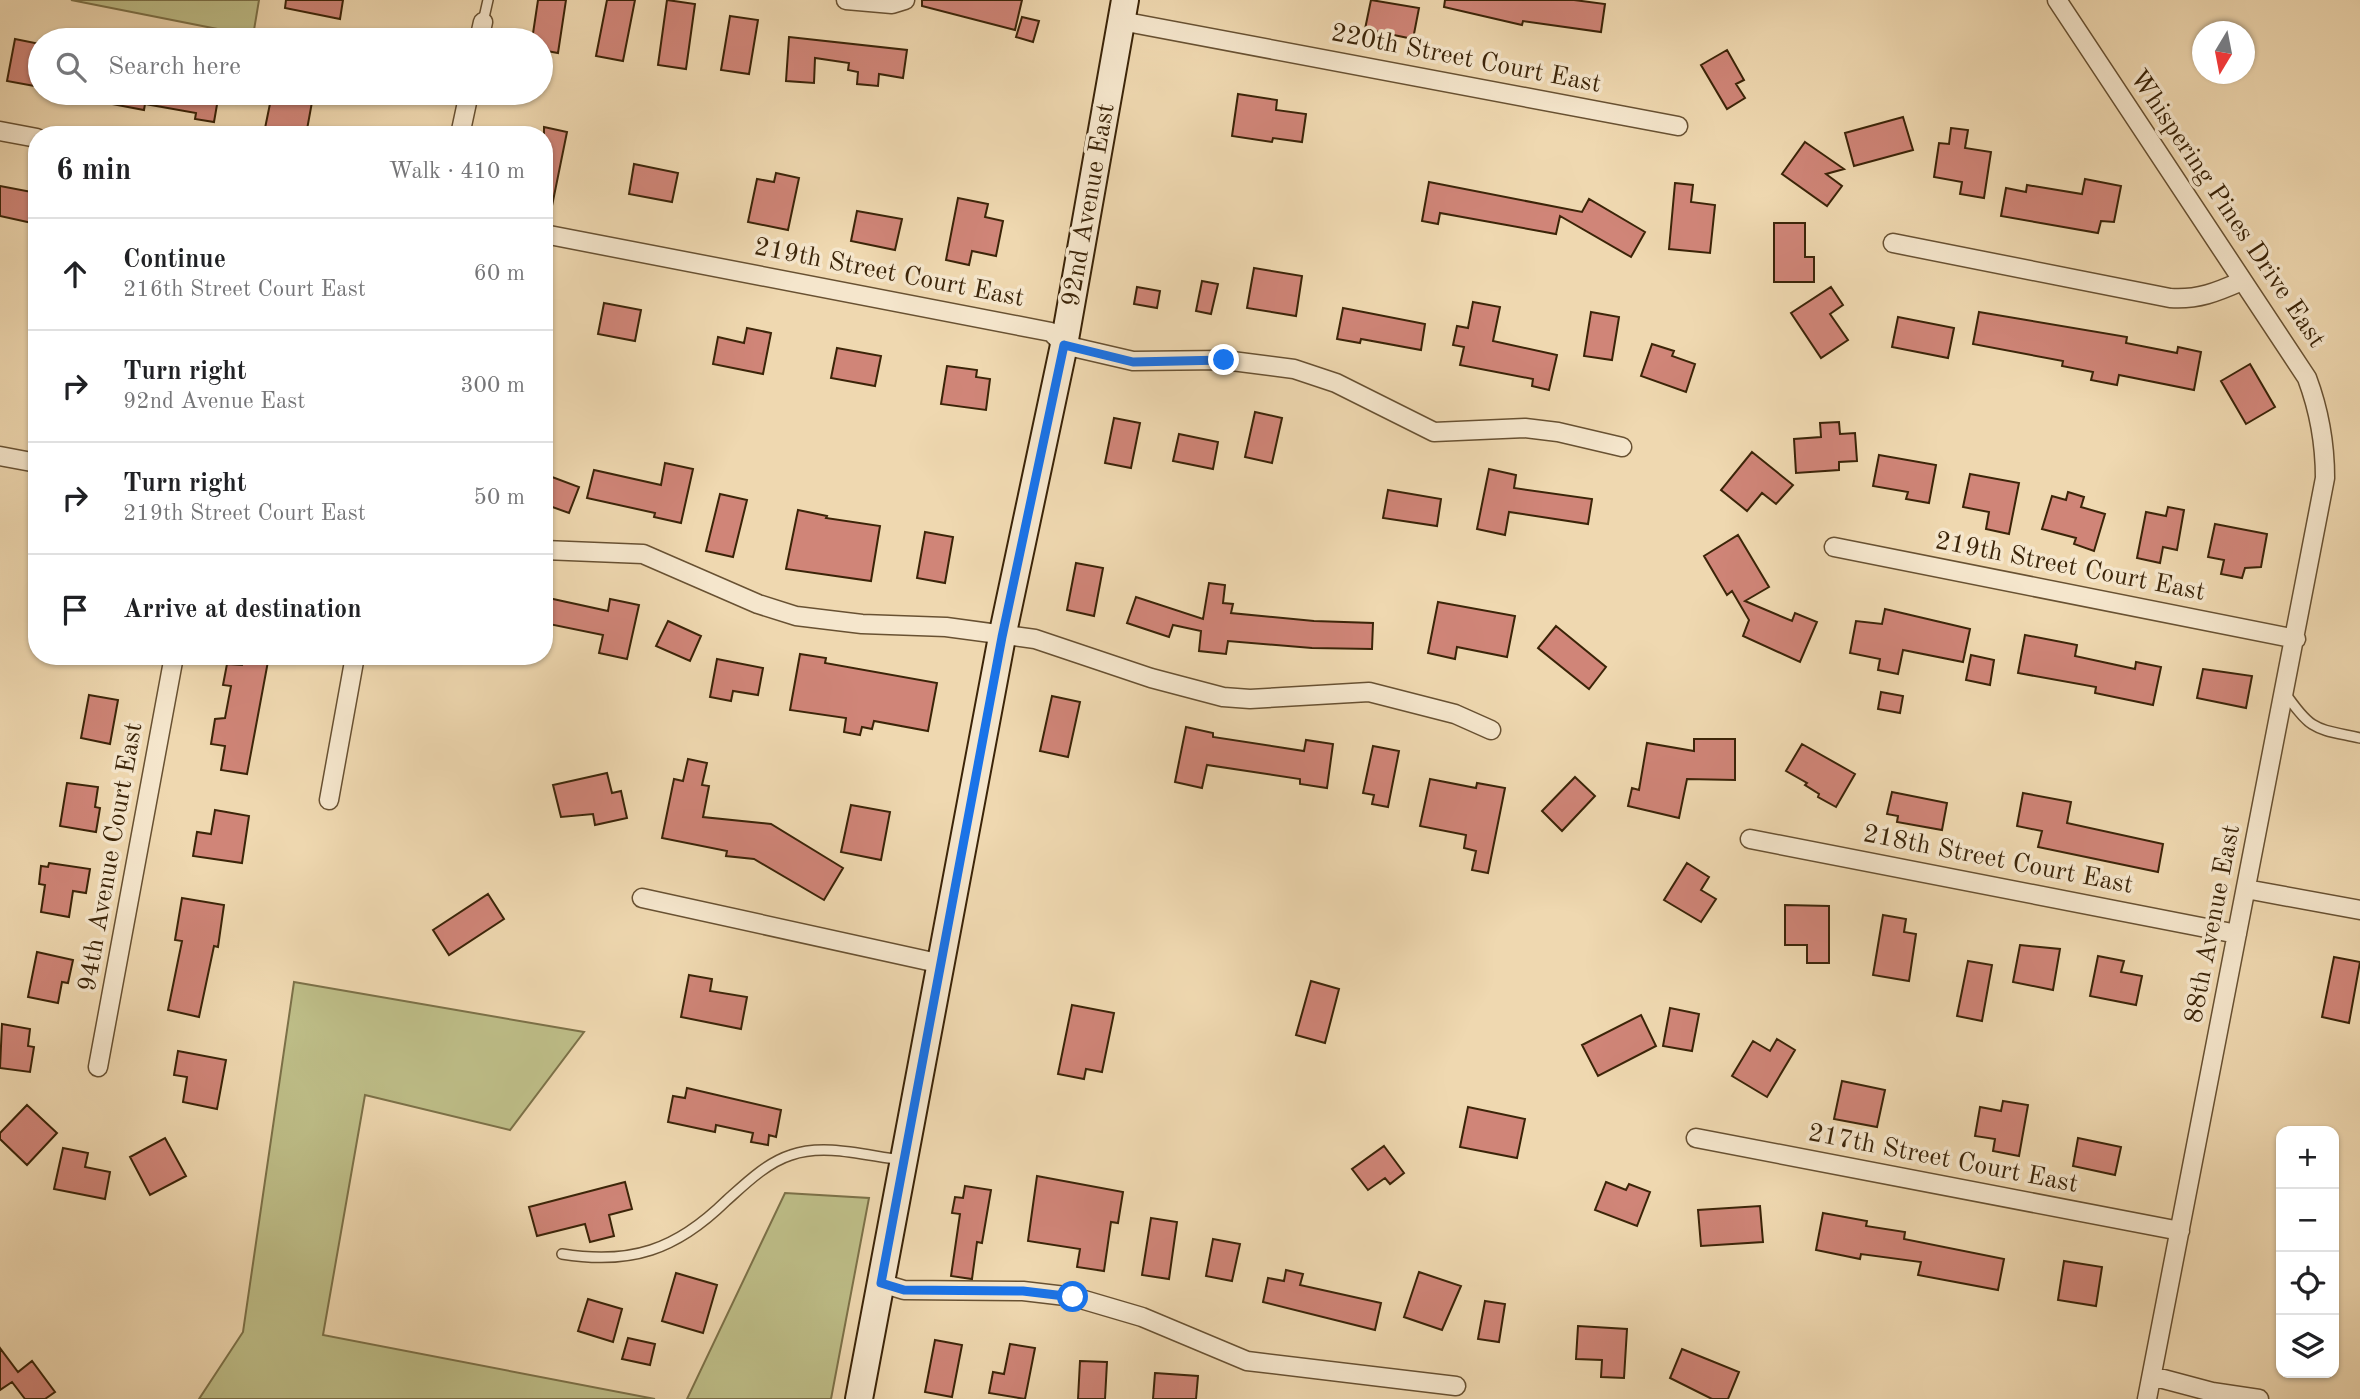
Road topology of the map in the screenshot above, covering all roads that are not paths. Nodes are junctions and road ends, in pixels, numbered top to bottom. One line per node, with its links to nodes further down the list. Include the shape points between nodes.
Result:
1 (488, 0): 6 (lane)
2 (846, 0): 4 (street)
3 (2057, 0): 15 (street, Whispering Pines Drive East)
4 (903, 1)
5 (1123, 11): 10 (street, 220th Street Court East); 16 (street, 92nd Avenue East)
6 (483, 22): 7 (street)
7 (482, 28)
8 (466, 105): 9 (street)
9 (462, 126)
10 (1678, 126)
11 (0, 131): 12 (street)
12 (28, 136)
13 (553, 236): 16 (street, 219th Street Court East, via 1051,332)
14 (1893, 243): 15 (street, via 2170,298 2212,295)
15 (2242, 281): 19 (street, Whispering Pines Drive East, via 2306,378 2315,401)
16 (1064, 345): 17 (street, 219th Street Court East, via 1133,362 1224,360 1277,365 1336,383 1434,432 1525,428); 23 (street, 92nd Avenue East)
17 (1622, 447)
18 (0, 456): 20 (street)
19 (2325, 459): 24 (street, 88th Avenue East, via 2326,478)
20 (28, 461)
21 (1834, 547): 24 (street, 219th Street Court East)
22 (553, 550): 23 (street, via 643,554 796,617 946,627)
23 (1002, 637): 28 (street, via 1035,639 1223,697 1369,692 1455,714); 36 (street, 92nd Avenue East)
24 (2296, 639): 27 (street, 88th Avenue East)
25 (172, 665): 37 (street, 94th Avenue Court East)
26 (353, 665): 30 (street)
27 (2285, 693): 29 (lane, via 2304,721 2321,730); 32 (street, 88th Avenue East)
28 (1491, 730)
29 (2360, 738)
30 (329, 800)
31 (1750, 838): 35 (street, 218th Street Court East)
32 (2246, 889): 34 (street); 35 (street, 88th Avenue East)
33 (642, 898): 36 (street)
34 (2360, 910)
35 (2237, 934): 40 (street, 88th Avenue East)
36 (942, 964): 39 (street, 92nd Avenue East)
37 (98, 1067)
38 (1696, 1138): 40 (street, 217th Street Court East)
39 (903, 1160): 41 (lane, via 819,1150 790,1155 761,1170 691,1230 652,1251 608,1259); 42 (street, 92nd Avenue East)
40 (2180, 1231): 43 (street, 88th Avenue East)
41 (562, 1254)
42 (881, 1283): 44 (street, via 904,1290 1023,1291 1073,1297 1154,1321 1247,1361); 45 (street, 92nd Avenue East)
43 (2152, 1376): 46 (street, 88th Avenue East); 47 (street)
44 (1456, 1386)
45 (859, 1399)
46 (2147, 1399)
47 (2259, 1399)

